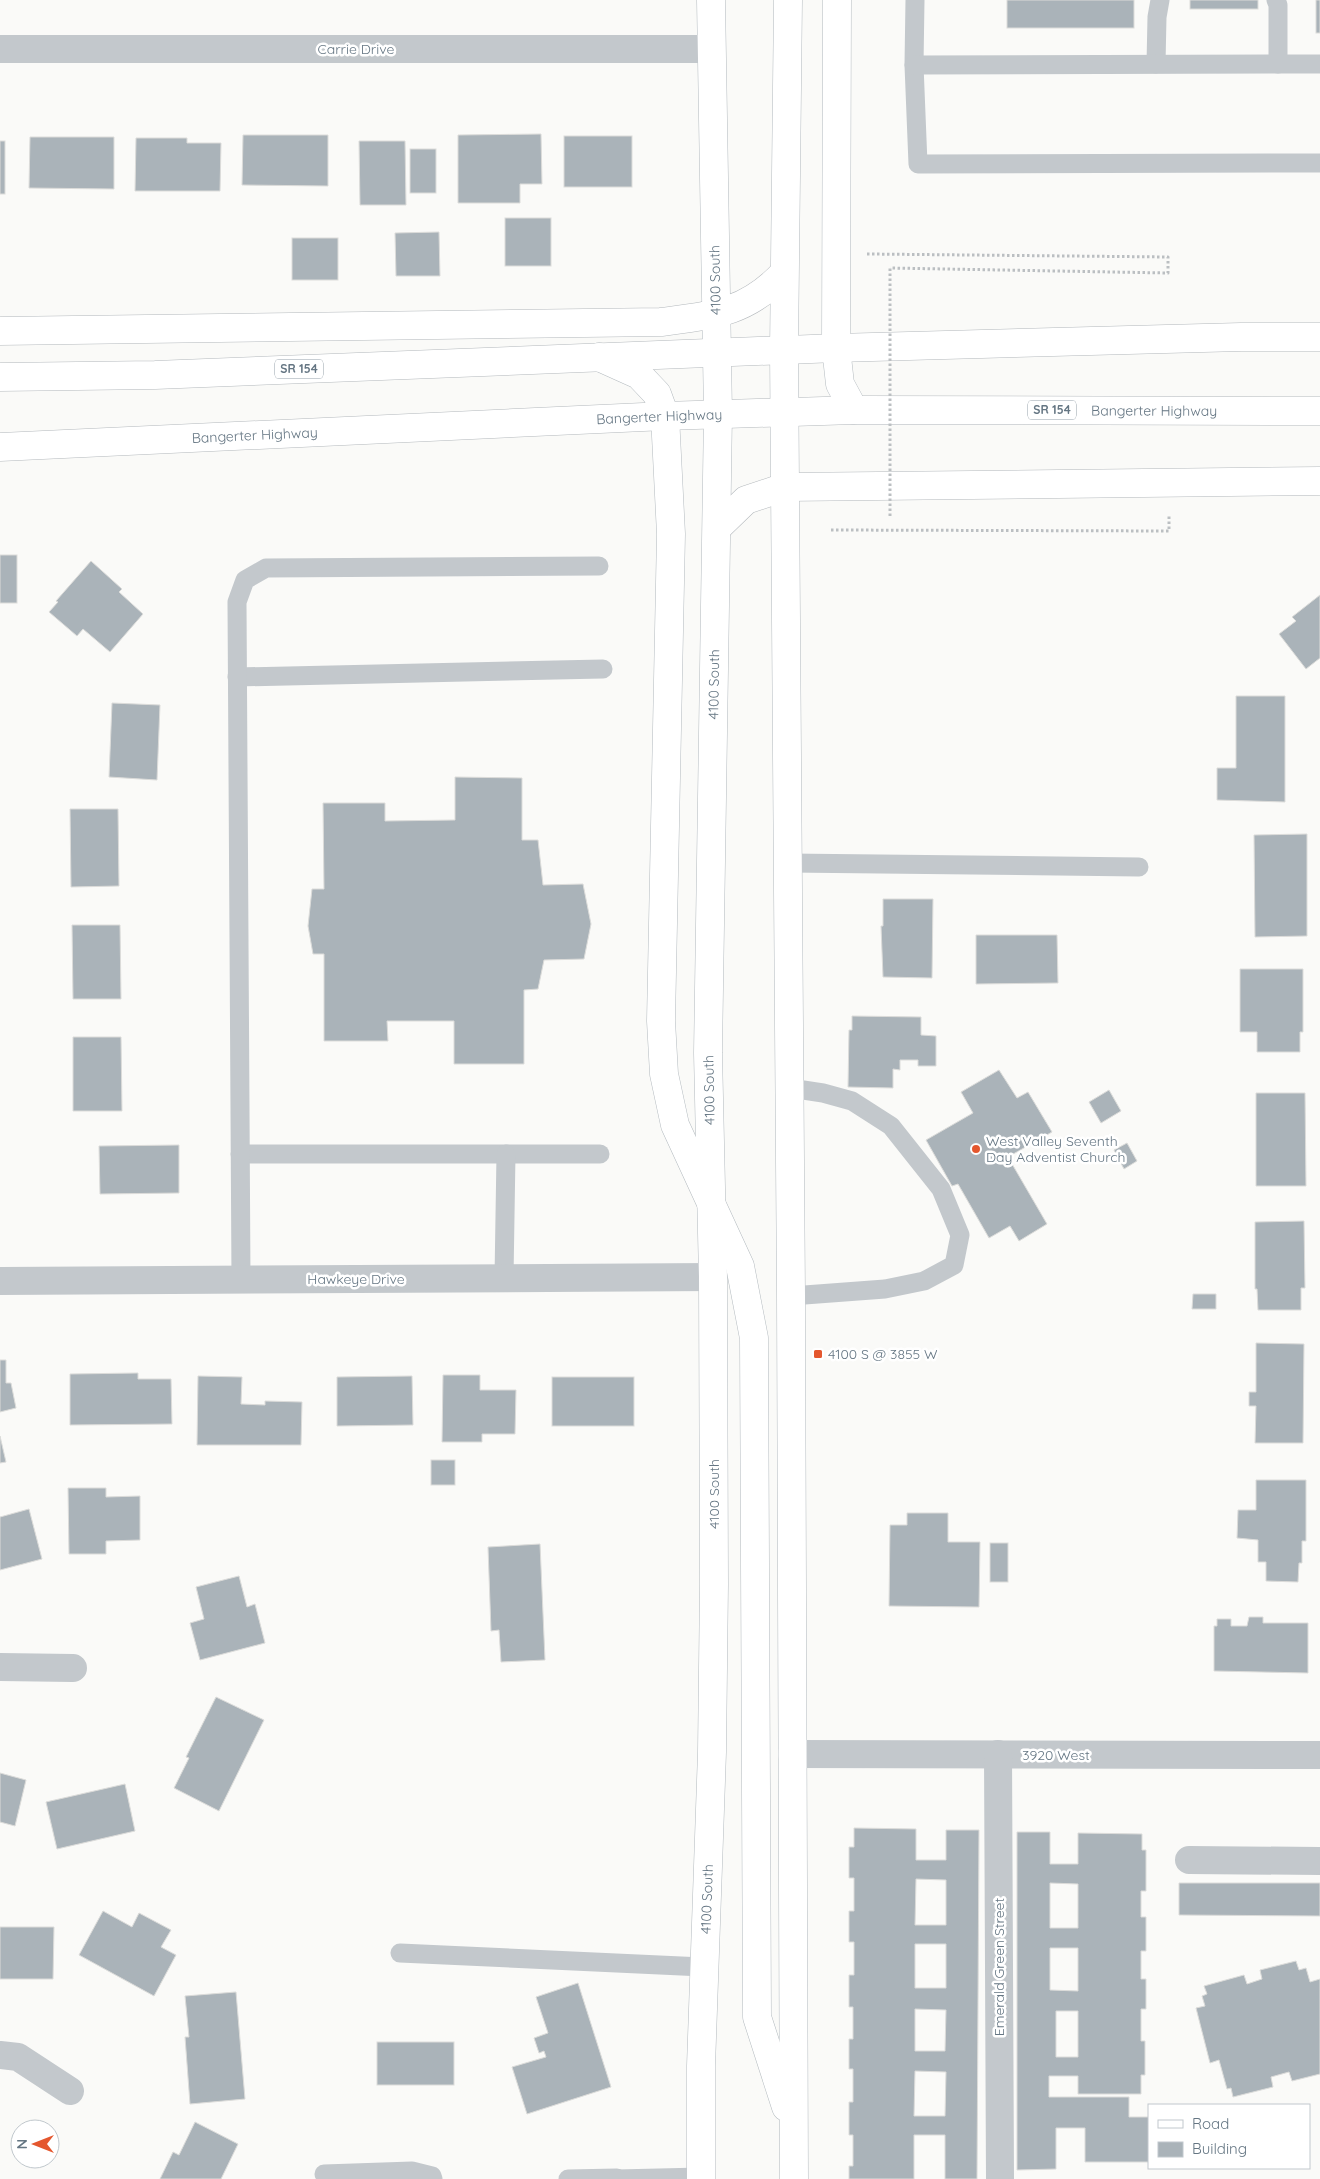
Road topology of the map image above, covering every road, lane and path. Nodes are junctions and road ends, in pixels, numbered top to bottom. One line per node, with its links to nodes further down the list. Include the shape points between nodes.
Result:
1 (711, 0): 8 (main road, 4100 South)
2 (788, 0): 15 (main road)
3 (837, 0): 19 (main road)
4 (915, 0): 12 (lane)
5 (1160, 0): 9 (lane)
6 (1276, 0): 10 (lane)
7 (0, 49): 8 (street, Carrie Drive)
8 (711, 49): 16 (main road, 4100 South)
9 (1156, 64): 10 (lane); 12 (lane)
10 (1278, 64): 11 (lane)
11 (1320, 64)
12 (914, 65): 13 (lane, via 918,164)
13 (1320, 163)
14 (862, 254): 33 (path, bridge, via 1168,257 1168,273 890,268 890,516)
15 (784, 273): 16 (main road, via 751,301); 20 (main road)
16 (716, 315): 17 (main road, via 661,322); 21 (main road, 4100 South)
17 (0, 331)
18 (1320, 337): 19 (main road, SR 154)
19 (836, 348): 20 (main road, SR 154); 24 (main road, via 840,384)
20 (784, 350): 21 (main road, SR 154); 26 (main road)
21 (716, 352): 22 (main road, SR 154); 27 (main road, 4100 South)
22 (599, 357): 23 (main road, SR 154, via 155,375); 28 (main road, via 639,375 657,394)
23 (0, 377)
24 (854, 410): 25 (main road, Bangerter Highway / SR 154); 26 (main road, Bangerter Highway / SR 154)
25 (1320, 411)
26 (785, 412): 27 (main road, Bangerter Highway / SR 154); 31 (main road)
27 (718, 414): 28 (main road, Bangerter Highway / SR 154); 34 (main road, 4100 South)
28 (665, 416): 29 (main road, Bangerter Highway / SR 154); 45 (main road, via 671,534 661,1021 664,1074 675,1125)
29 (0, 448)
30 (1320, 481): 31 (main road)
31 (785, 487): 34 (main road, via 746,500); 39 (main road)
32 (1159, 515): 35 (path, via 1169,515 1169,531)
33 (900, 516)
34 (717, 528): 45 (main road, 4100 South, via 708,1053)
35 (831, 530)
36 (599, 566): 38 (lane, via 266,568 245,580 237,602)
37 (603, 669): 38 (lane)
38 (237, 677): 42 (lane)
39 (788, 863): 40 (lane); 41 (main road)
40 (1139, 866)
41 (790, 1088): 50 (main road); 50 (lane, via 852,1101 891,1126 942,1189 960,1235 954,1265 924,1281 885,1289)
42 (240, 1154): 43 (lane); 48 (lane)
43 (506, 1154): 44 (lane); 47 (lane)
44 (600, 1154)
45 (711, 1206): 46 (main road, 4100 South); 62 (main road, via 740,1266 754,1338 757,2017)
46 (713, 1277): 47 (street, Hawkeye Drive); 59 (main road, 4100 South, via 713,1677)
47 (504, 1278): 48 (street, Hawkeye Drive)
48 (241, 1279): 49 (street, Hawkeye Drive)
49 (0, 1281)
50 (791, 1296): 53 (main road)
51 (0, 1667): 52 (street)
52 (73, 1668)
53 (792, 1754): 54 (street, 3920 West); 62 (main road)
54 (998, 1754): 55 (street, 3920 West); 69 (street, Emerald Green Street)
55 (1320, 1755)
56 (1189, 1860): 57 (street)
57 (1320, 1861)
58 (400, 1953): 59 (lane)
59 (703, 1967): 64 (main road, 4100 South)
60 (0, 2055): 61 (street, via 18,2057)
61 (70, 2090)
62 (794, 2131): 68 (main road)
63 (324, 2174): 65 (lane, via 412,2171)
64 (701, 2178): 67 (lane)
65 (433, 2179)
66 (568, 2179): 67 (lane)
67 (617, 2179)
68 (794, 2179)
69 (1000, 2179)

